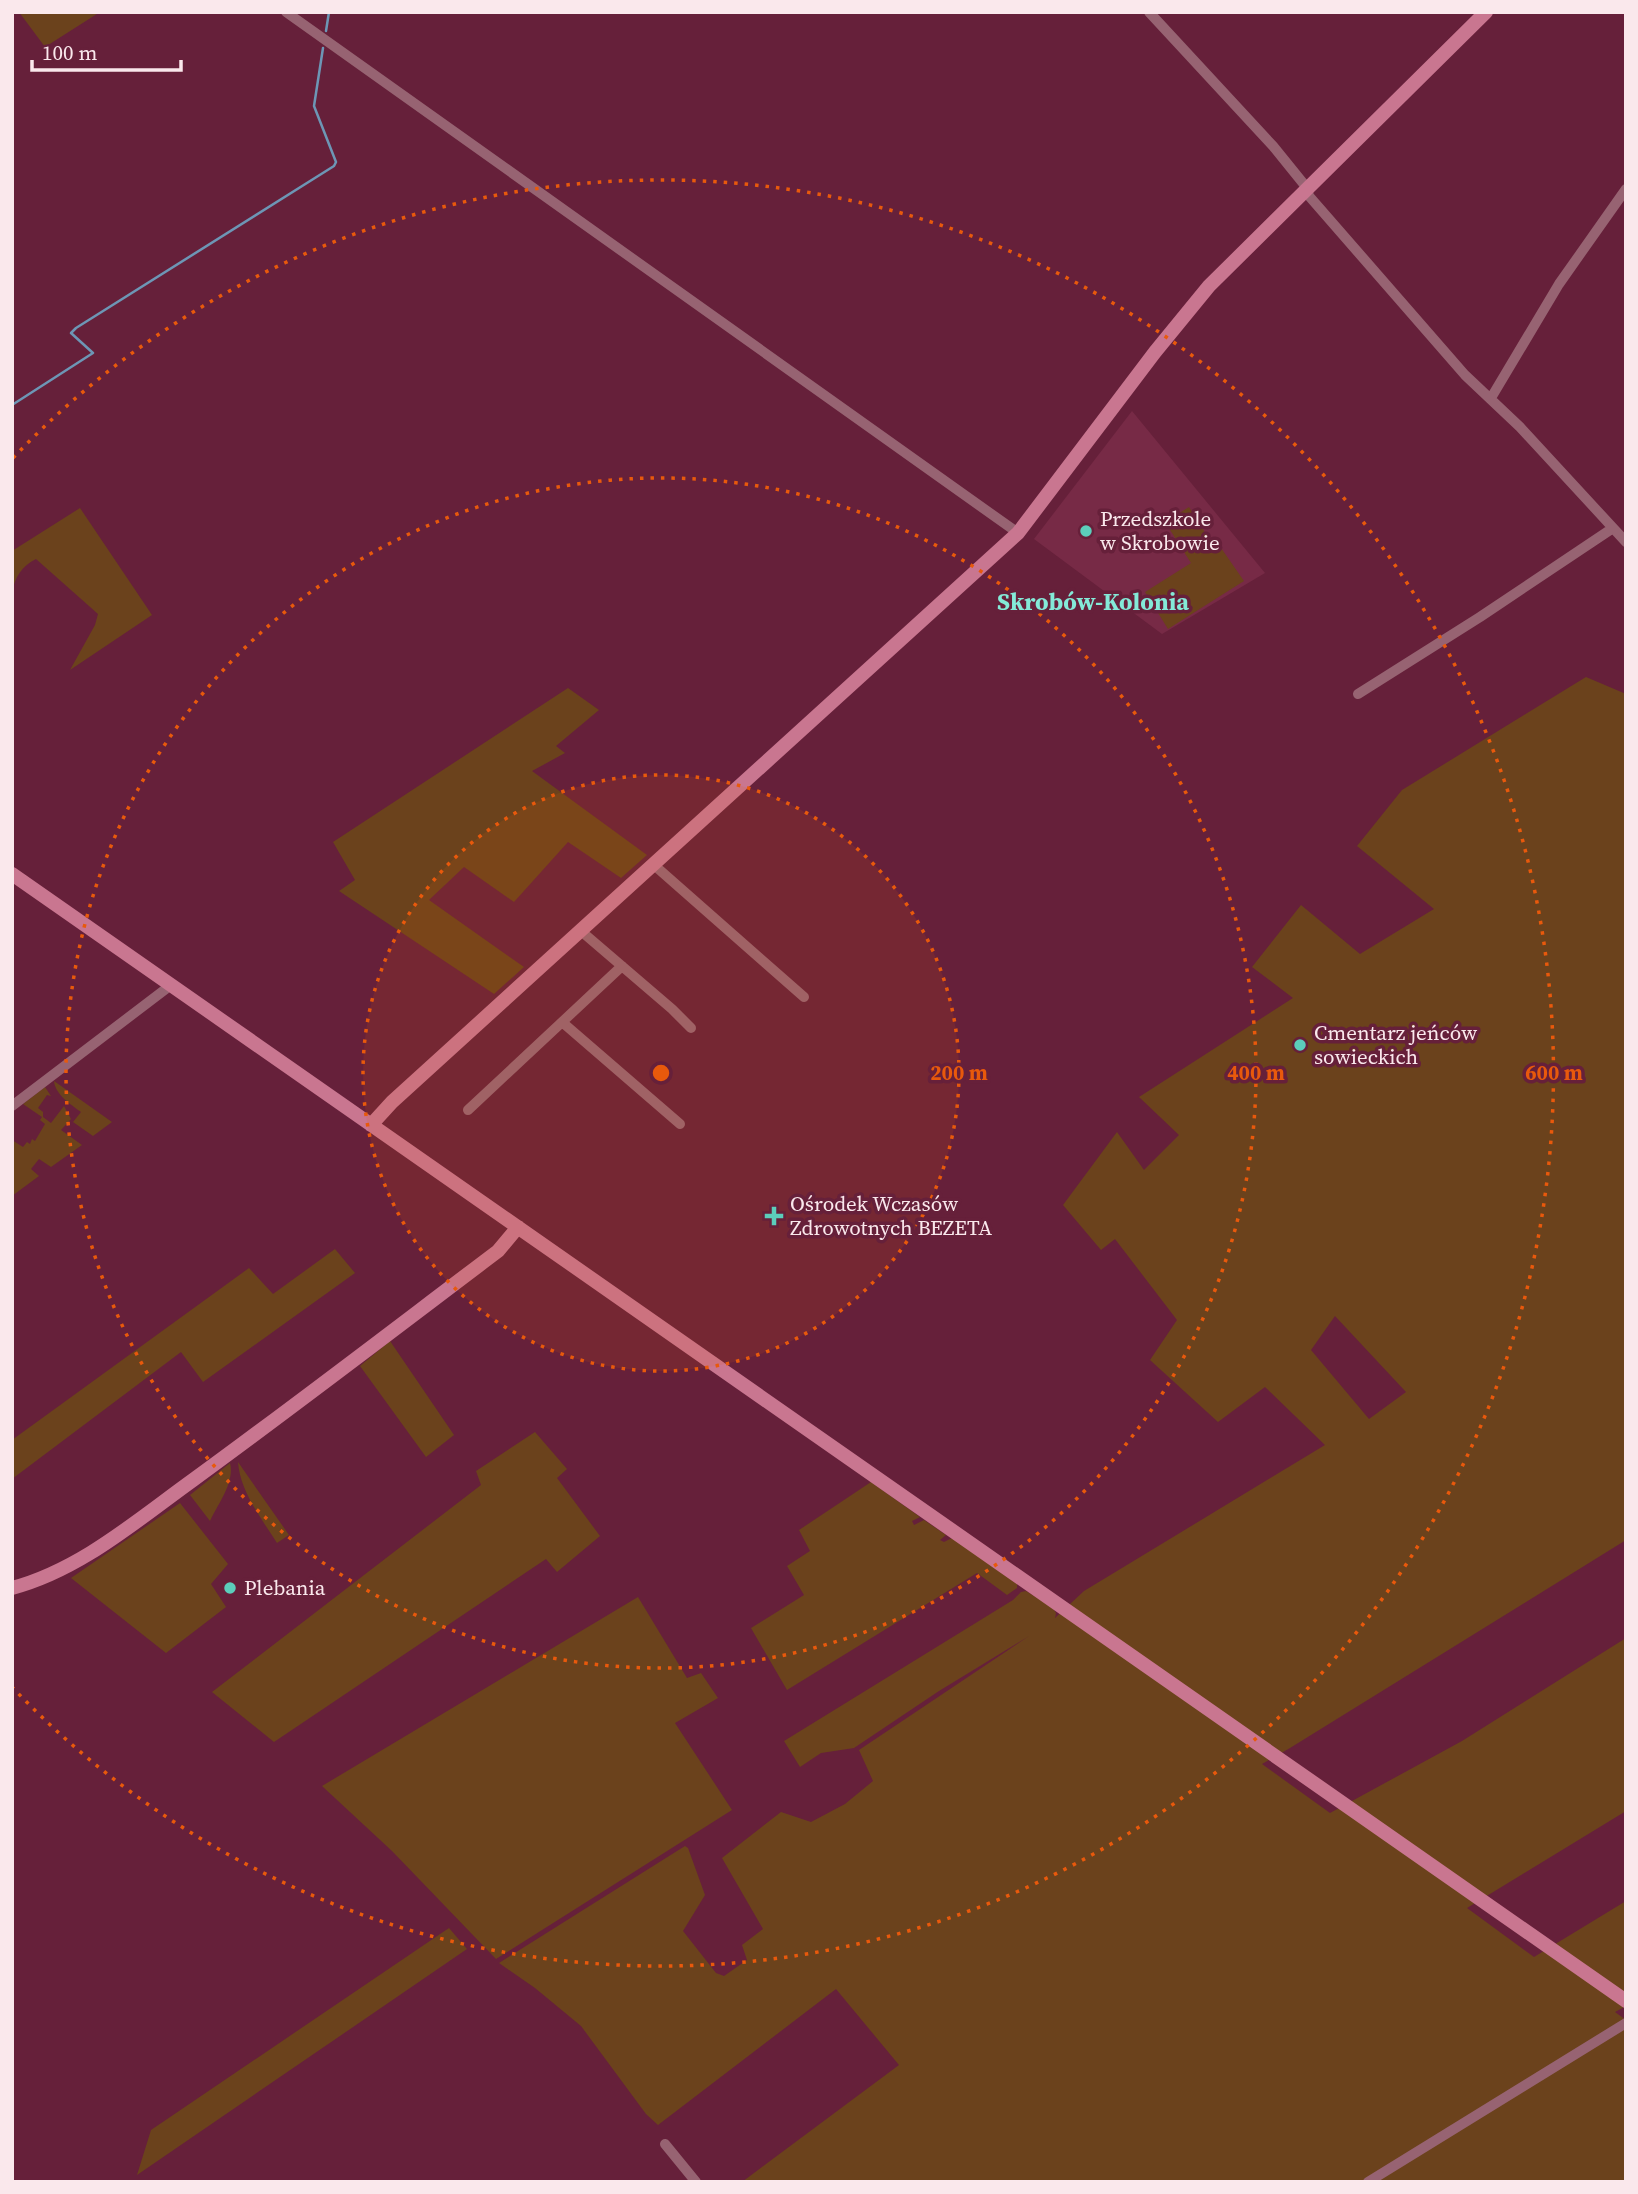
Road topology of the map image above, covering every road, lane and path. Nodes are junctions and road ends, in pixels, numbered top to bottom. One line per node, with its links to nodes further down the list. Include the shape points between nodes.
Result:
1 (286, 12): 8 (street)
2 (1149, 12): 4 (street)
3 (1486, 12): 4 (street)
4 (1307, 188): 6 (street, via 1309,196 1423,327); 8 (street, via 1183,317)
5 (1626, 189): 6 (street, via 1559,284)
6 (1491, 398): 7 (street)
7 (1613, 528): 9 (street); 10 (street)
8 (1018, 534): 11 (street)
9 (1626, 542)
10 (1359, 694)
11 (654, 865): 13 (street); 16 (street)
12 (12, 874): 15 (street)
13 (581, 931): 14 (street); 22 (street)
14 (622, 966): 17 (street); 18 (street)
15 (171, 985): 19 (street); 22 (street)
16 (804, 998)
17 (562, 1022): 20 (street); 21 (street)
18 (691, 1028)
19 (12, 1106)
20 (468, 1110)
21 (680, 1124)
22 (371, 1125): 23 (street)
23 (519, 1227): 24 (street, via 487,1259 138,1520 60,1572); 25 (street)
24 (12, 1588)
25 (1626, 2001)
26 (1626, 2023): 29 (street)
27 (665, 2144): 28 (street)
28 (696, 2182)
29 (1368, 2182)

